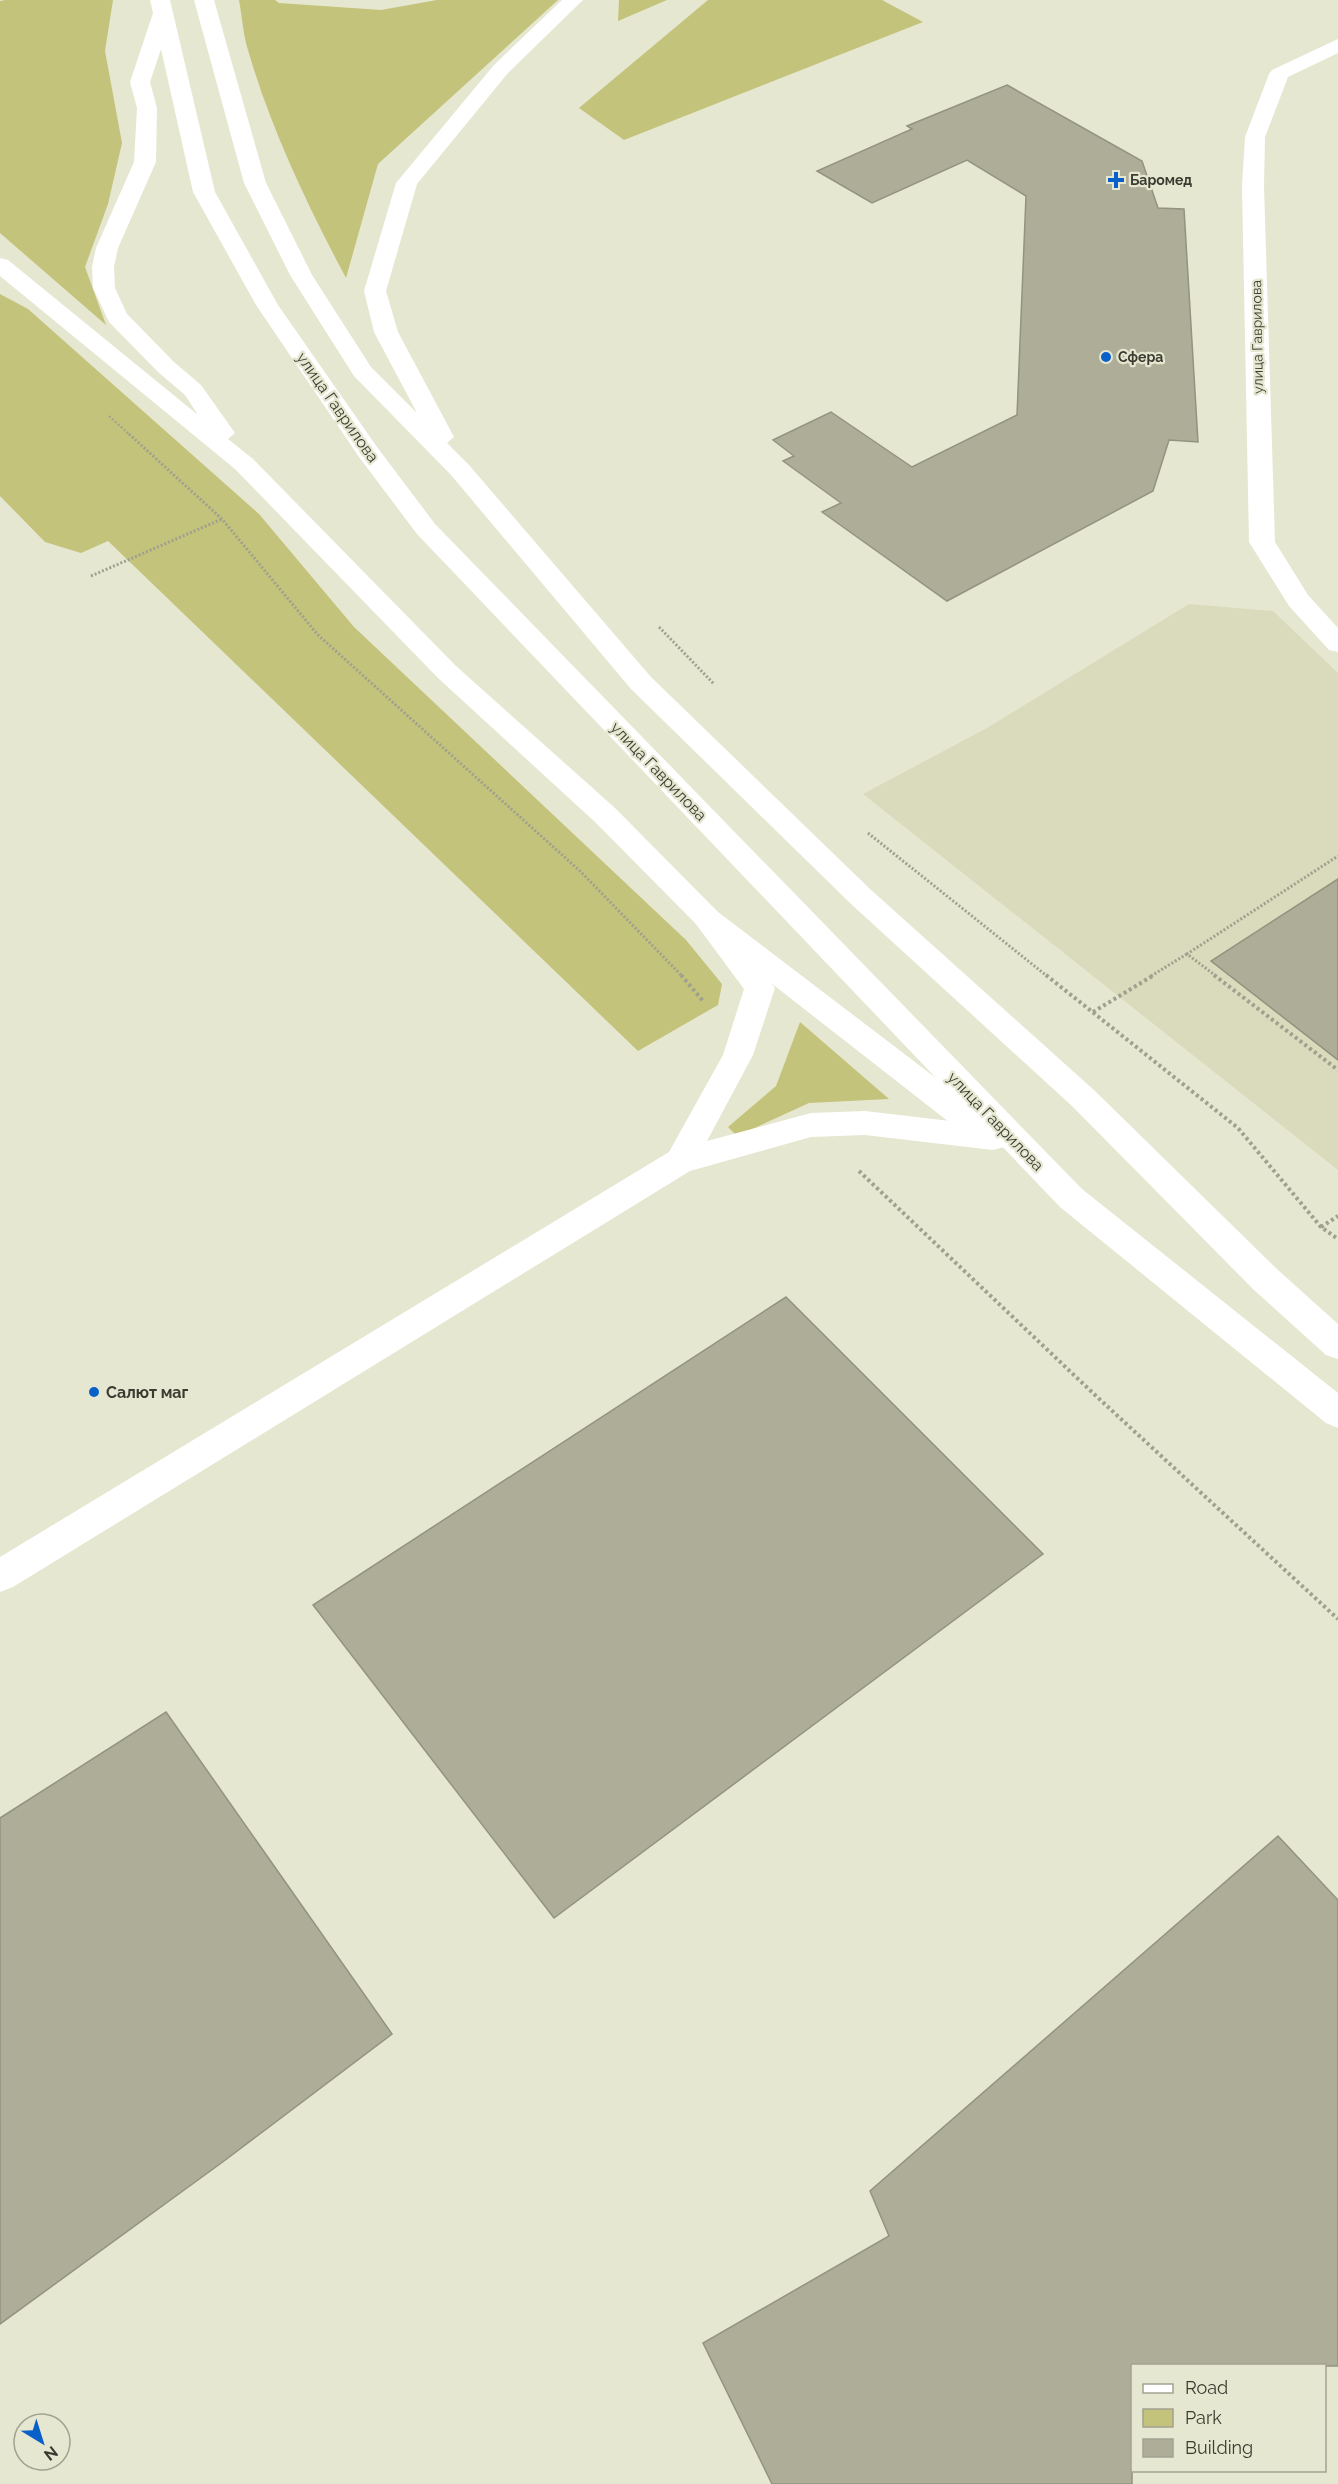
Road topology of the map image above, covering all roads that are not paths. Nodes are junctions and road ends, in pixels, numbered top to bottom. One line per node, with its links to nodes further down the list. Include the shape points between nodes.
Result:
1 (204, 0): 7 (main road, via 255,183 302,275 362,371)
2 (573, 0): 7 (main road, via 501,69 407,183 375,291 386,332)
3 (162, 6): 6 (main road, via 140,81 147,108 145,162 107,248 104,288 117,317 193,390); 12 (main road, улица Гаврилова, via 204,192 267,305 426,529)
4 (1338, 45): 8 (main road, улица Гаврилова, via 1279,74 1255,136 1253,186 1262,542 1298,600)
5 (0, 265): 6 (main road)
6 (244, 464): 9 (main road, via 447,672 605,815)
7 (460, 470): 13 (main road, via 641,683 860,896 1084,1099 1266,1280)
8 (1338, 644)
9 (708, 919): 10 (main road); 11 (main road, via 760,988 738,1055)
10 (993, 1138): 11 (main road, via 865,1123 811,1125); 12 (main road)
11 (680, 1161): 15 (main road)
12 (1071, 1198): 14 (main road, улица Гаврилова)
13 (1338, 1345)
14 (1338, 1413)
15 (0, 1576)

